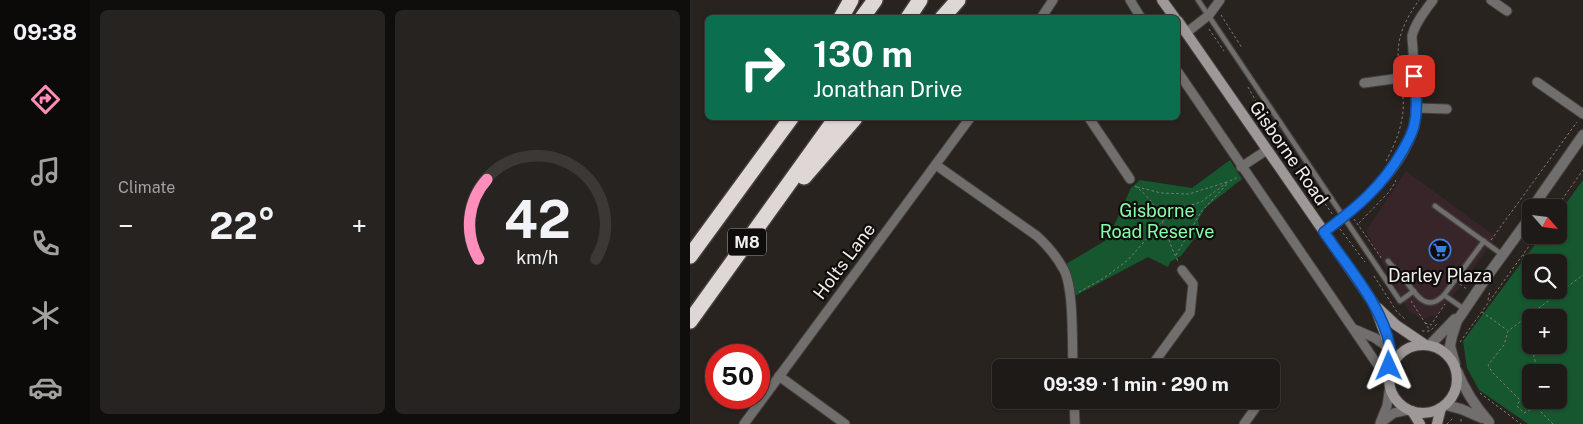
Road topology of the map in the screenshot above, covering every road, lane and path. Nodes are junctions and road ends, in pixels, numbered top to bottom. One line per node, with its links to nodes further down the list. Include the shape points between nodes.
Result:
1 (851, 0): 14 (highway)
2 (875, 0): 15 (highway)
3 (920, 0): 16 (highway)
4 (958, 0): 17 (highway)
5 (1053, 0): 18 (street)
6 (1130, 0): 19 (street)
7 (1198, 0): 20 (lane)
8 (1220, 0): 20 (street)
9 (1419, 0): 27 (path, via 1402,26)
10 (1433, 0): 26 (street, via 1412,37)
11 (1491, 0): 12 (street)
12 (1507, 11)
13 (1220, 14): 23 (path)
14 (843, 15)
15 (864, 15)
16 (910, 15)
17 (945, 15)
18 (1043, 15)
19 (1139, 15)
20 (1206, 17): 22 (street); 24 (path); 54 (lane)
21 (1180, 24): 22 (main road, Gisborne Road)
22 (1186, 33): 42 (main road, Gisborne Road)
23 (1242, 48)
24 (1224, 50)
25 (1180, 75): 45 (street)
26 (1414, 76): 27 (street); 31 (street)
27 (1396, 78): 29 (street); 46 (path, via 1396,86 1402,91 1402,114 1394,146 1381,171)
28 (1245, 81): 54 (path, via 1269,124)
29 (1364, 82)
30 (1537, 82): 33 (street)
31 (1417, 108): 32 (street); 46 (street, via 1407,143)
32 (1447, 109)
33 (1583, 114): 62 (path)
34 (778, 120): 58 (highway)
35 (790, 120): 58 (highway, M8)
36 (835, 120): 72 (highway, M8)
37 (853, 120): 72 (highway)
38 (969, 120): 43 (street, Holts Lane)
39 (1090, 120): 47 (street)
40 (1583, 135): 50 (street)
41 (1583, 145): 51 (street)
42 (1267, 150): 45 (street); 60 (main road, Gisborne Road)
43 (936, 165): 74 (street, via 1050,248 1065,272); 95 (street, Holts Lane)
44 (1583, 170): 52 (path)
45 (1244, 171): 48 (path); 84 (street)
46 (1387, 175): 54 (street); 57 (path, via 1396,181)
47 (1130, 179): 49 (path)
48 (1229, 181): 49 (path, via 1189,194); 55 (path, via 1208,198 1175,210); 55 (path, via 1201,212 1175,256)
49 (1137, 187): 55 (path, via 1148,195)
50 (1537, 199)
51 (1544, 199)
52 (1562, 199)
53 (1435, 206): 61 (lane)
54 (1340, 220): 60 (street); 67 (path, via 1341,231); 73 (lane, via 1400,301)
55 (1163, 221): 74 (path, via 1128,260 1098,282)
56 (1522, 222): 63 (street)
57 (1358, 224)
58 (712, 227): 64 (highway, M8)
59 (1522, 228): 63 (street)
60 (1324, 232): 76 (main road, Gisborne Road)
61 (1484, 241): 62 (lane); 75 (lane)
62 (1488, 244): 63 (lane)
63 (1502, 254): 77 (street)
64 (690, 256)
65 (1522, 256): 79 (path)
66 (1388, 261): 73 (lane)
67 (1368, 265)
68 (1182, 270): 92 (street, via 1193,284 1190,313)
69 (1373, 274): 82 (path)
70 (1583, 274): 71 (path)
71 (1568, 287): 78 (path)
72 (714, 289): 80 (highway, M8)
73 (1414, 291): 75 (lane, via 1422,300 1432,304)
74 (1070, 296): 91 (street)
75 (1447, 297): 77 (lane); 83 (path, via 1431,325)
76 (1374, 304): 88 (main road, Gisborne Road, via 1396,325); 90 (main road, Gisborne Road)
77 (1464, 309): 88 (street); 94 (street, via 1452,336 1451,354)
78 (1537, 309)
79 (1481, 312): 87 (path); 89 (path)
80 (690, 320)
81 (1522, 320): 87 (path)
82 (1407, 322)
83 (1425, 323)
84 (1354, 329): 90 (street); 93 (street)
85 (1430, 330): 86 (path)
86 (1421, 331)
87 (1508, 331): 101 (path, via 1504,345 1488,365 1520,400 1517,406 1524,413)
88 (1427, 345): 94 (main road, via 1445,352); 96 (main road, via 1405,350 1394,361)
89 (1458, 345)
90 (1390, 349): 96 (main road, Gisborne Road)
91 (1073, 359)
92 (1157, 359)
93 (1376, 364)
94 (1456, 368): 98 (main road, via 1456,390); 105 (street, via 1473,403)
95 (780, 376): 106 (street, Holts Lane); 107 (street)
96 (1389, 380): 103 (main road, via 1396,400); 110 (street, via 1387,406)
97 (1480, 393): 114 (path)
98 (1444, 406): 103 (main road, via 1432,412); 105 (street, via 1470,412); 112 (main road)
99 (1074, 409): 108 (street)
100 (1255, 409): 109 (street)
101 (1532, 409)
102 (1538, 409): 115 (path)
103 (1410, 410): 110 (street, via 1392,414); 111 (main road)
104 (1459, 412): 113 (path)
105 (1491, 423)
106 (744, 424)
107 (845, 424)
108 (1075, 424)
109 (1244, 424)
110 (1380, 424)
111 (1420, 424)
112 (1437, 424)
113 (1447, 424)
114 (1521, 424)
115 (1553, 424)

